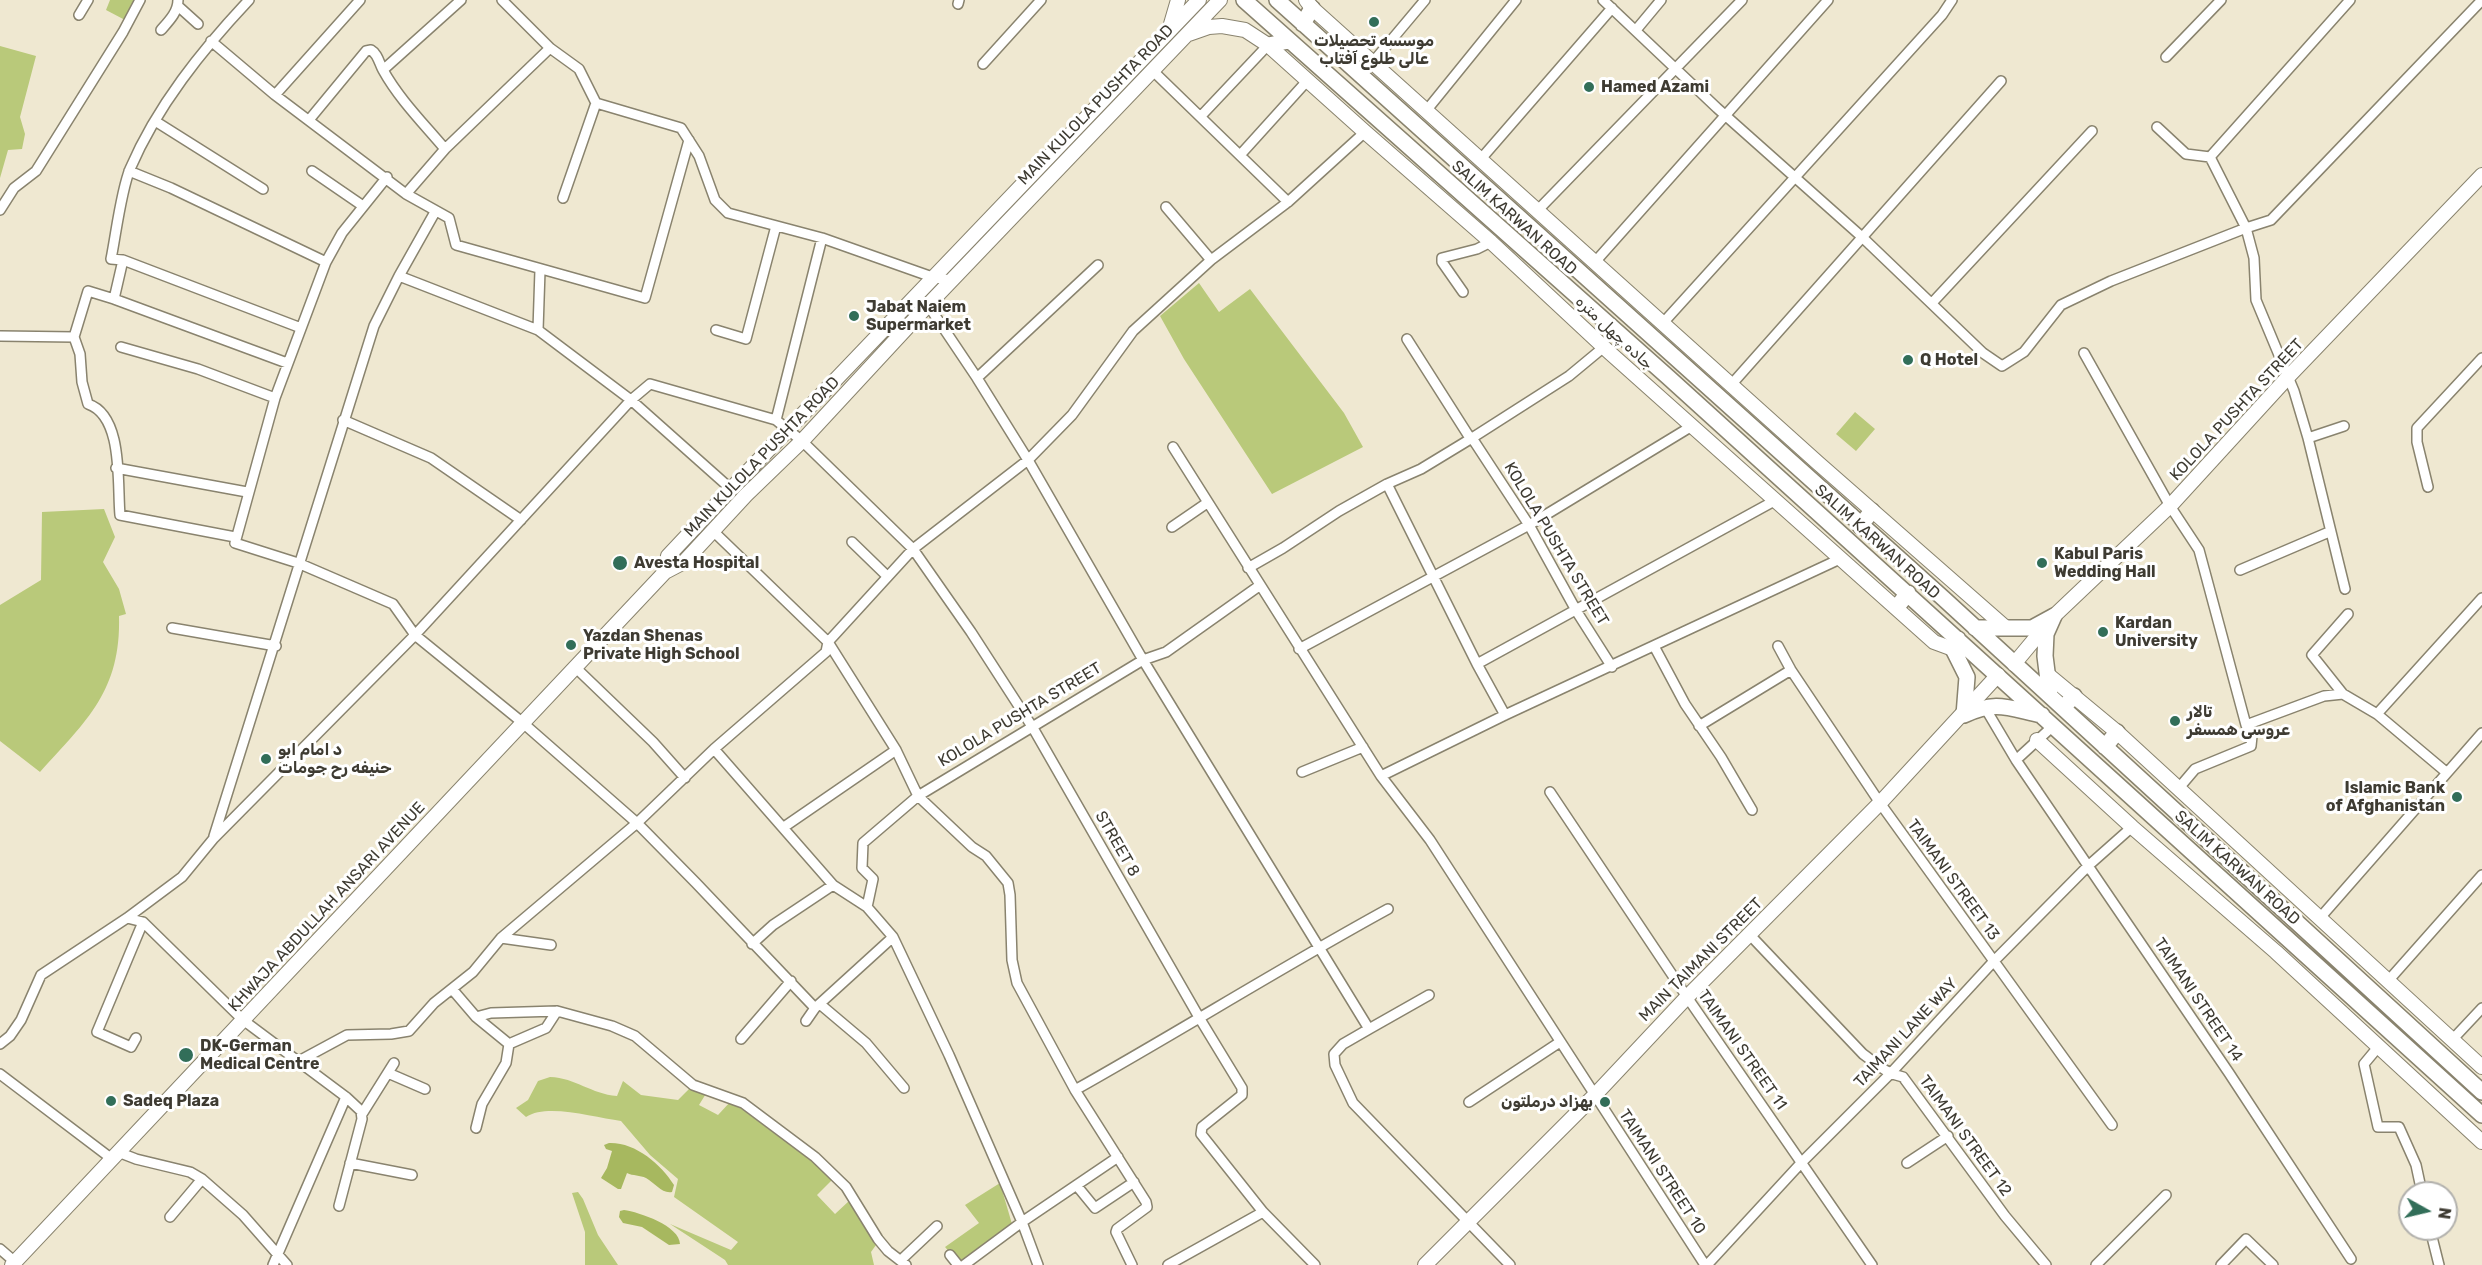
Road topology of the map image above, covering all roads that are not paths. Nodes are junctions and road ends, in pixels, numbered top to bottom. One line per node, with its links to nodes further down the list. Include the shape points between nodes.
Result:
1 (88, 0): 26 (street)
2 (140, 0): 71 (street, via 36,171 14,188)
3 (249, 0): 33 (street)
4 (360, 0): 45 (street)
5 (460, 0): 41 (street)
6 (502, 0): 36 (street)
7 (1041, 0): 39 (street)
8 (1178, 0): 29 (main road)
9 (1199, 0): 29 (main road, MAIN KULOLA PUSHTA ROAD)
10 (1220, 0): 32 (main road, MAIN KULOLA PUSHTA ROAD)
11 (1244, 0): 34 (main road, SALIM KARWAN ROAD)
12 (1277, 0): 28 (main road, SALIM KARWAN ROAD)
13 (1425, 0): 38 (street)
14 (1516, 0): 47 (street)
15 (1603, 0): 25 (street)
16 (1661, 0): 31 (street)
17 (1742, 0): 40 (street)
18 (1828, 0): 49 (street)
19 (1952, 0): 64 (street)
20 (2221, 0): 37 (street)
21 (2349, 0): 58 (street)
22 (2482, 0): 75 (street, via 2271,220)
23 (178, 3): 27 (street); 30 (street)
24 (1309, 4): 28 (main road); 38 (main road)
25 (1612, 8): 31 (street); 59 (street)
26 (79, 15)
27 (198, 24)
28 (1303, 24): 103 (main road, SALIM KARWAN ROAD)
29 (1169, 29): 86 (main road, MAIN KULOLA PUSHTA ROAD)
30 (161, 30)
31 (1636, 30): 40 (street)
32 (1187, 35): 35 (main road, جاده چهل متره, via 1222,26 1245,30); 42 (main road, MAIN KULOLA PUSHTA ROAD)
33 (211, 41): 45 (street); 51 (street)
34 (1289, 41): 35 (main road); 105 (main road, SALIM KARWAN ROAD)
35 (1268, 45): 43 (main road, جاده چهل متره); 48 (street)
36 (550, 48): 46 (street, via 579,69); 56 (street)
37 (2166, 57)
38 (1373, 62): 47 (main road)
39 (983, 64)
40 (1676, 68): 49 (street); 72 (street)
41 (383, 70): 50 (street, via 375,52 366,51); 56 (street)
42 (1152, 70): 48 (street); 87 (main road, MAIN KULOLA PUSHTA ROAD)
43 (1307, 81): 54 (main road, جاده چهل متره); 57 (street)
44 (2001, 81): 76 (street)
45 (276, 95): 50 (street)
46 (596, 103): 55 (street, via 681,129); 67 (street)
47 (1426, 111): 59 (main road)
48 (1201, 116): 57 (street)
49 (1726, 116): 64 (street); 82 (street)
50 (309, 120): 63 (street)
51 (155, 121): 60 (street); 65 (street)
52 (2157, 127): 58 (street, via 2186,154)
53 (2092, 131): 90 (street)
54 (1365, 132): 68 (street); 78 (main road, جاده چهل متره)
55 (688, 140): 74 (street, via 699,156 715,200 728,213); 84 (street, via 645,298)
56 (445, 149): 66 (street)
57 (1241, 154): 68 (street)
58 (2210, 157): 75 (street)
59 (1480, 160): 72 (main road)
60 (129, 171): 79 (street, via 111,259); 81 (street)
61 (312, 171): 69 (street)
62 (2482, 176): 106 (main road, KOLOLA PUSHTA STREET)
63 (387, 177): 66 (street); 69 (street)
64 (1796, 177): 76 (street); 92 (street)
65 (263, 189)
66 (406, 194): 73 (street)
67 (562, 198)
68 (1288, 202): 80 (street)
69 (363, 206): 81 (street)
70 (1166, 207): 80 (street)
71 (0, 210)
72 (1538, 211): 82 (main road)
73 (435, 212): 84 (street, via 449,218 456,245); 85 (street)
74 (776, 226): 77 (street); 95 (street, via 746,339)
75 (2246, 228): 90 (street, via 2061,305 2024,352 2002,366 1983,353); 106 (street, via 2254,258 2256,300)
76 (1862, 237): 90 (street); 108 (street)
77 (822, 238): 86 (street); 112 (street)
78 (1491, 242): 88 (street, via 1443,258); 100 (main road, جاده چهل متره)
79 (123, 260): 89 (street); 93 (street)
80 (1211, 260): 120 (street, via 1133,331 1072,415)
81 (326, 262): 93 (street)
82 (1595, 262): 92 (main road)
83 (1098, 265): 107 (street)
84 (540, 270): 94 (street)
85 (399, 276): 94 (street); 111 (street, via 374,326)
86 (935, 278): 87 (street); 115 (main road, MAIN KULOLA PUSHTA ROAD)
87 (952, 280): 91 (main road, MAIN KULOLA PUSHTA ROAD)
88 (1463, 292)
89 (114, 299): 97 (street, via 88,291); 104 (street)
90 (1932, 303)
91 (928, 305): 107 (street); 118 (main road, MAIN KULOLA PUSHTA ROAD)
92 (1663, 323): 108 (main road)
93 (301, 328): 104 (street)
94 (538, 330): 110 (street)
95 (716, 330)
96 (0, 336): 97 (street)
97 (74, 337): 121 (street, via 88,404 96,407 111,431 117,448)
98 (1407, 339): 116 (street, KOLOLA PUSHTA STREET)
99 (121, 347): 109 (street, via 198,369)
100 (1604, 347): 113 (main road, جاده چهل متره); 116 (street, via 1569,376)
101 (2084, 353): 128 (street)
102 (2482, 358): 123 (street, via 2417,428)
103 (1680, 362): 105 (main road); 133 (main road, SALIM KARWAN ROAD)
104 (287, 363): 109 (street)
105 (1668, 376): 148 (main road, SALIM KARWAN ROAD)
106 (2288, 377): 117 (street); 128 (main road, KOLOLA PUSHTA STREET)
107 (977, 378): 120 (street)
108 (1731, 385): 129 (main road)
109 (275, 398): 125 (street)
110 (631, 400): 112 (street, via 650,384); 124 (street); 130 (street)
111 (344, 420): 130 (street, via 431,458); 140 (street)
112 (776, 420): 115 (street, STREET 8)
113 (1692, 426): 126 (main road, جاده چهل متره); 131 (street)
114 (2344, 426): 117 (street)
115 (788, 430): 118 (street, STREET 8); 124 (main road, MAIN KULOLA PUSHTA ROAD)
116 (1471, 438): 122 (street, via 1421,469); 131 (street, KOLOLA PUSHTA STREET)
117 (2308, 438): 135 (street)
118 (801, 441): 134 (main road, MAIN KULOLA PUSHTA ROAD); 138 (street, STREET 8)
119 (1173, 447): 127 (street, TAIMANI STREET 10)
120 (1028, 460): 138 (street); 164 (street)
121 (116, 468): 125 (street); 136 (street, via 120,515)
122 (1387, 484): 141 (street); 145 (street)
123 (2428, 487)
124 (731, 489): 143 (main road, MAIN KULOLA PUSHTA ROAD, via 668,556)
125 (247, 492): 136 (street)
126 (1776, 500): 139 (main road, جاده چهل متره); 151 (street)
127 (1207, 503): 132 (street); 141 (street, TAIMANI STREET 10)
128 (2170, 506): 153 (main road, KOLOLA PUSHTA STREET); 182 (street, via 2199,550)
129 (1872, 511): 133 (main road); 154 (main road)
130 (521, 520): 157 (street)
131 (1529, 525): 145 (street); 151 (street, KOLOLA PUSHTA STREET)
132 (1172, 526)
133 (1860, 526): 156 (main road, SALIM KARWAN ROAD)
134 (712, 531): 143 (main road, MAIN KULOLA PUSHTA ROAD, via 684,562); 158 (street)
135 (2329, 532): 142 (street); 147 (street)
136 (236, 537): 140 (street, via 235,543)
137 (852, 542): 144 (street)
138 (913, 549): 144 (street); 184 (street, STREET 8)
139 (1842, 558): 150 (main road, جاده چهل متره); 161 (street)
140 (298, 563): 157 (street, via 393,604); 160 (street)
141 (1248, 568): 146 (street, TAIMANI STREET 10)
142 (2240, 570)
143 (665, 572): 168 (main road, KHWAJA ABDULLAH ANSARI AVENUE)
144 (887, 576): 158 (street)
145 (1433, 577): 163 (street); 165 (street)
146 (1259, 586): 163 (street, TAIMANI STREET 10); 164 (street, KOLOLA PUSHTA STREET, via 1166,652)
147 (2345, 589)
148 (1908, 593): 150 (main road); 159 (main road, SALIM KARWAN ROAD)
149 (2482, 598): 177 (street)
150 (1897, 607): 159 (main road, جاده چهل متره, via 1934,642)
151 (1577, 612): 165 (street); 167 (street, KOLOLA PUSHTA STREET)
152 (2348, 614): 172 (street, via 2312,655)
153 (2054, 616): 154 (main road, via 2032,628); 166 (main road, KOLOLA PUSHTA STREET); 170 (main road, via 2046,634)
154 (2005, 627): 156 (main road)
155 (171, 628): 160 (street)
156 (1975, 628): 166 (main road, SALIM KARWAN ROAD)
157 (415, 635): 181 (street); 205 (street)
158 (828, 642): 190 (street, via 826,652); 191 (street)
159 (1956, 644): 171 (main road, SALIM KARWAN ROAD); 179 (main road, via 1967,677)
160 (276, 646): 205 (street)
161 (1654, 646): 167 (street); 183 (street)
162 (1778, 646): 169 (street, TAIMANI STREET 13)
163 (1299, 649): 188 (street, TAIMANI STREET 10)
164 (1143, 660): 184 (street, KOLOLA PUSHTA STREET); 219 (street)
165 (1477, 664): 178 (street)
166 (2014, 664): 173 (main road, SALIM KARWAN ROAD)
167 (1612, 667): 178 (street)
168 (576, 668): 181 (main road, KHWAJA ABDULLAH ANSARI AVENUE); 196 (street)
169 (1791, 670): 183 (street); 200 (street, TAIMANI STREET 13)
170 (2047, 674): 173 (main road); 174 (main road)
171 (1998, 675): 179 (main road, MAIN TAIMANI STREET); 180 (main road, SALIM KARWAN ROAD)
172 (2343, 694): 177 (street); 182 (street, via 2324,696)
173 (2050, 696): 176 (main road, SALIM KARWAN ROAD)
174 (2074, 696): 176 (main road); 185 (main road)
175 (1984, 706): 179 (main road); 180 (main road, via 1998,706); 192 (street, TAIMANI STREET 14)
176 (2063, 708): 189 (main road, SALIM KARWAN ROAD)
177 (2377, 714): 194 (street)
178 (1505, 715): 195 (street)
179 (1964, 715): 200 (main road, MAIN TAIMANI STREET)
180 (2047, 721): 187 (street); 255 (main road, SALIM KARWAN ROAD)
181 (523, 723): 202 (street); 231 (main road, KHWAJA ABDULLAH ANSARI AVENUE)
182 (2246, 725): 197 (street, via 2252,736 2251,746 2195,769)
183 (1699, 726): 201 (street)
184 (1033, 728): 199 (street, KOLOLA PUSHTA STREET); 230 (street, STREET 8)
185 (2117, 732): 189 (main road); 197 (main road)
186 (2482, 733): 194 (street)
187 (2037, 740): 192 (street); 204 (main road)
188 (1363, 747): 193 (street); 195 (street, TAIMANI STREET 10)
189 (2105, 747): 250 (main road, SALIM KARWAN ROAD)
190 (714, 749): 196 (street); 203 (street)
191 (896, 750): 199 (street); 203 (street)
192 (2016, 760): 206 (street, TAIMANI STREET 14)
193 (1302, 772)
194 (2446, 772): 212 (street)
195 (1381, 776): 237 (street, TAIMANI STREET 10, via 1430,840)
196 (685, 778): 202 (street)
197 (2178, 789): 212 (main road)
198 (1550, 792): 225 (street, TAIMANI STREET 11)
199 (918, 796): 209 (street, KOLOLA PUSHTA STREET, via 862,843 862,868 873,879); 249 (street, via 986,856 1008,883 1017,983)
200 (1880, 803): 214 (main road, MAIN TAIMANI STREET); 220 (street, TAIMANI STREET 13)
201 (1752, 810)
202 (637, 823): 216 (street); 217 (street)
203 (784, 827): 208 (street)
204 (2132, 827): 206 (street, TAIMANI LANE WAY); 240 (main road)
205 (213, 838): 211 (street, via 182,877)
206 (2088, 866): 220 (street, TAIMANI LANE WAY); 281 (street, TAIMANI STREET 14)
207 (2482, 875): 222 (street)
208 (833, 885): 209 (street); 217 (street)
209 (867, 907): 215 (street)
210 (1388, 909): 219 (street)
211 (127, 918): 213 (street); 238 (street, via 41,975 21,1020)
212 (2319, 919): 222 (main road)
213 (144, 922): 231 (street); 234 (street, via 97,1032 130,1047)
214 (1750, 935): 225 (main road, MAIN TAIMANI STREET); 246 (street, TAIMANI STREET 12, via 1863,1054)
215 (893, 937): 226 (street); 275 (street)
216 (501, 938): 218 (street); 223 (street, via 473,972)
217 (752, 944): 221 (street)
218 (551, 945)
219 (1320, 946): 230 (street); 233 (street)
220 (1993, 962): 246 (street, TAIMANI LANE WAY); 256 (street, TAIMANI STREET 13)
221 (791, 981): 226 (street); 235 (street)
222 (2388, 981): 236 (main road)
223 (452, 989): 229 (street); 241 (street, via 409,1031 348,1035)
224 (1430, 995): 233 (street)
225 (1687, 997): 251 (main road, MAIN TAIMANI STREET); 262 (street, TAIMANI STREET 11)
226 (818, 1007): 232 (street); 247 (street, via 866,1043)
227 (2482, 1008): 236 (street)
228 (557, 1011): 229 (street); 239 (street, via 546,1028); 283 (street, via 635,1036 693,1085 743,1103 765,1118 846,1187 878,1239)
229 (476, 1017): 239 (street)
230 (1200, 1019): 249 (street); 272 (street, STREET 8, via 1242,1092 1202,1127 1201,1134)
231 (243, 1020): 241 (street); 260 (main road, KHWAJA ABDULLAH ANSARI AVENUE)
232 (806, 1021)
233 (1369, 1029): 274 (street, via 1334,1054 1342,1084 1353,1103)
234 (136, 1038)
235 (741, 1039)
236 (2452, 1040): 243 (main road)
237 (1560, 1042): 251 (street, TAIMANI STREET 10); 253 (street)
238 (0, 1044)
239 (509, 1044): 257 (street, via 506,1063 482,1104)
240 (2379, 1046): 259 (main road); 267 (street, via 2364,1064 2378,1127 2399,1127)
241 (297, 1062): 252 (street)
242 (394, 1063): 244 (street)
243 (2482, 1067)
244 (388, 1072): 248 (street); 254 (street)
245 (0, 1074): 260 (street)
246 (1890, 1074): 258 (street, TAIMANI STREET 12, via 1903,1077); 262 (street, TAIMANI LANE WAY)
247 (904, 1088)
248 (425, 1089)
249 (1076, 1090): 261 (street)
250 (2482, 1092)
251 (1594, 1096): 274 (main road, MAIN TAIMANI STREET); 294 (street, TAIMANI STREET 10)
252 (346, 1097): 254 (street); 279 (street)
253 (1469, 1102)
254 (362, 1114): 263 (street)
255 (2482, 1115)
256 (2112, 1125)
257 (476, 1128)
258 (1948, 1136): 264 (street); 296 (street, TAIMANI STREET 12, via 2005,1216)
259 (2482, 1142)
260 (115, 1156): 266 (street, via 190,1172); 282 (main road, KHWAJA ABDULLAH ANSARI AVENUE)
261 (1118, 1157): 268 (street); 269 (street)
262 (1802, 1161): 294 (street, TAIMANI LANE WAY); 295 (street, TAIMANI STREET 11)
263 (350, 1163): 265 (street); 271 (street)
264 (1907, 1163)
265 (412, 1175)
266 (202, 1179): 273 (street); 279 (street)
267 (2419, 1181)
268 (1134, 1182): 269 (street, via 1095,1208); 289 (street, via 1147,1208 1116,1232)
269 (1077, 1186): 275 (street)
270 (2166, 1195): 297 (street)
271 (339, 1206)
272 (1263, 1212): 290 (street); 291 (street, STREET 8)
273 (170, 1217)
274 (1469, 1221): 292 (main road, MAIN TAIMANI STREET); 293 (street)
275 (1022, 1222): 287 (street); 288 (street)
276 (937, 1226): 283 (street)
277 (2433, 1241): 300 (street)
278 (0, 1249): 282 (street)
279 (279, 1254): 284 (street); 285 (street)
280 (950, 1255): 286 (street)
281 (2351, 1259)
282 (19, 1262)
283 (904, 1262)
284 (273, 1265)
285 (288, 1265)
286 (958, 1265)
287 (964, 1265)
288 (1038, 1265)
289 (1132, 1265)
290 (1168, 1265)
291 (1315, 1265)
292 (1425, 1265)
293 (1510, 1265)
294 (1706, 1265)
295 (1872, 1265)
296 (2046, 1265)
297 (2096, 1265)
298 (2221, 1265): 299 (street, via 2246,1239)
299 (2273, 1265)
300 (2439, 1265)

